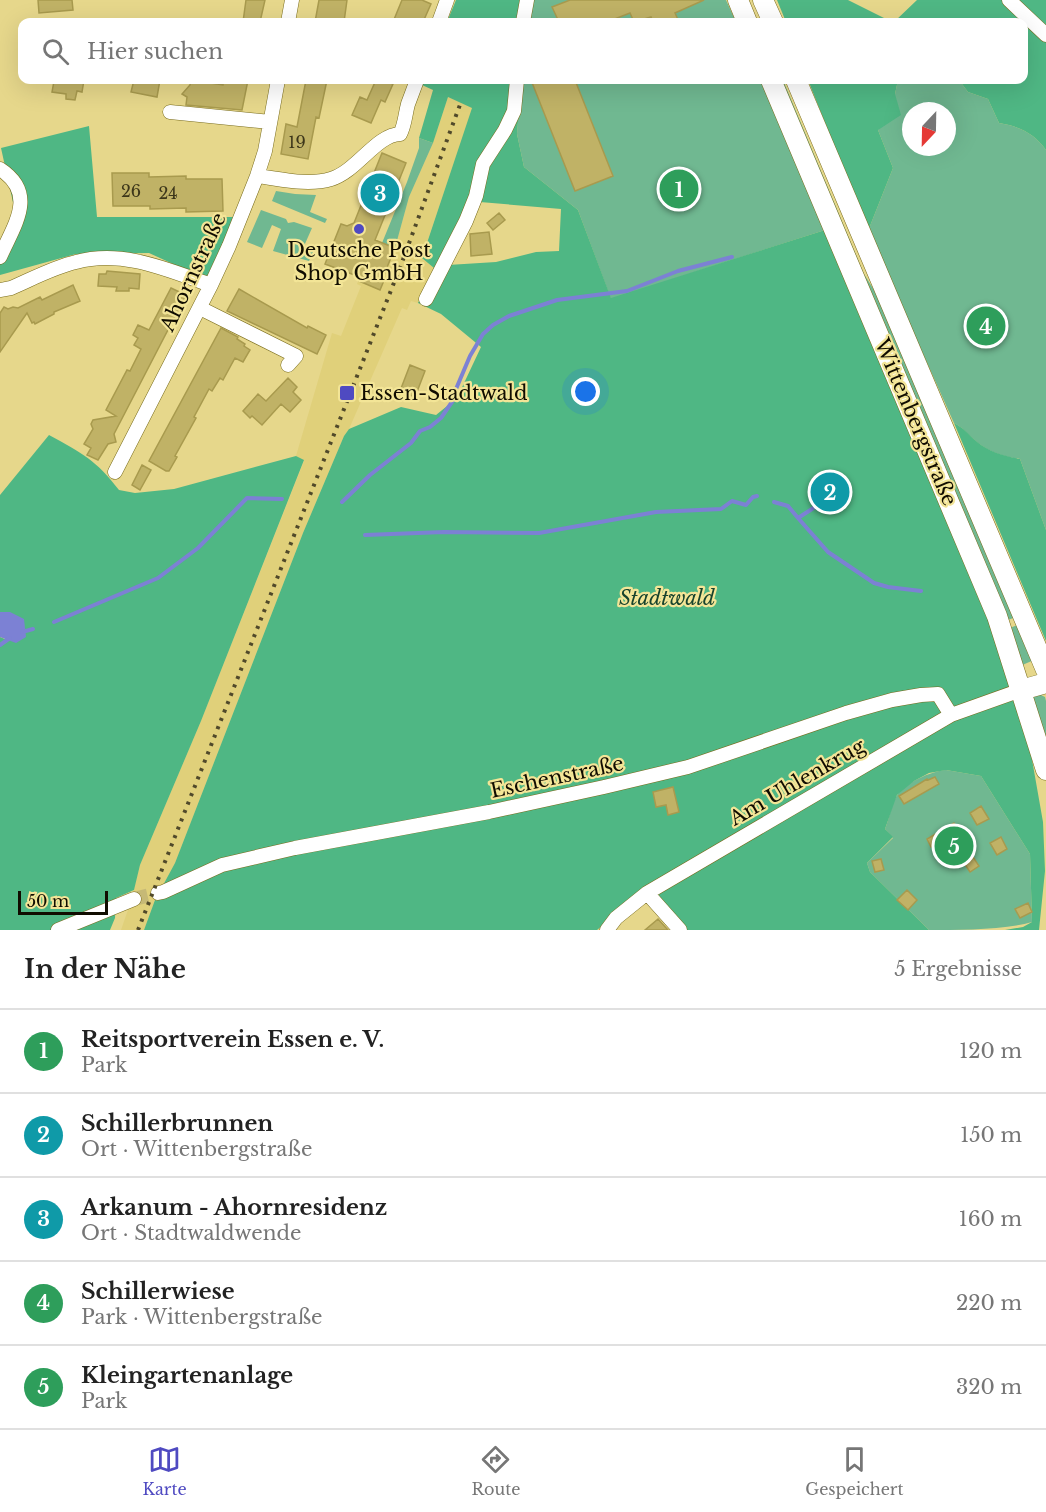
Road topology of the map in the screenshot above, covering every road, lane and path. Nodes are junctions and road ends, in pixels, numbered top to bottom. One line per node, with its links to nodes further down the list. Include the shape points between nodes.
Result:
1 (292, 0): 7 (street)
2 (447, 0): 8 (street)
3 (527, 0): 9 (street)
4 (738, 0): 10 (main road)
5 (763, 0): 11 (main road)
6 (1009, 0): 12 (street)
7 (289, 18)
8 (440, 18)
9 (524, 18)
10 (745, 18)
11 (770, 18)
12 (1046, 34)
13 (277, 84): 19 (street, Ahornstraße)
14 (416, 84): 21 (street, via 400,134 385,137 345,173 317,182)
15 (517, 84): 25 (street, via 514,111 483,164 466,221)
16 (773, 84): 31 (main road, Wittenbergstraße, via 997,616)
17 (798, 84): 29 (main road, Wittenbergstraße)
18 (170, 112): 19 (street)
19 (270, 122): 21 (street, Ahornstraße)
20 (0, 169): 22 (street, via 20,189 22,202)
21 (257, 176): 23 (street, Ahornstraße)
22 (0, 257)
23 (211, 285): 24 (street, via 150,264 101,258 76,262); 26 (street, Ahornstraße)
24 (0, 290)
25 (426, 299)
26 (200, 308): 27 (street, via 296,356); 28 (street, Ahornstraße)
27 (288, 365)
28 (115, 472)
29 (1046, 670)
30 (1046, 683): 31 (main road)
31 (1021, 690): 32 (street, Am Uhlenkrug); 33 (main road, Wittenbergstraße)
32 (951, 715): 34 (street, Eschenstraße, via 938,694 892,700 688,767 500,810 222,865); 35 (street, Am Uhlenkrug)
33 (1046, 770)
34 (158, 893)
35 (647, 893): 38 (street, Am Uhlenkrug); 39 (street)
36 (134, 899): 37 (street)
37 (58, 930)
38 (607, 930)
39 (680, 930)

